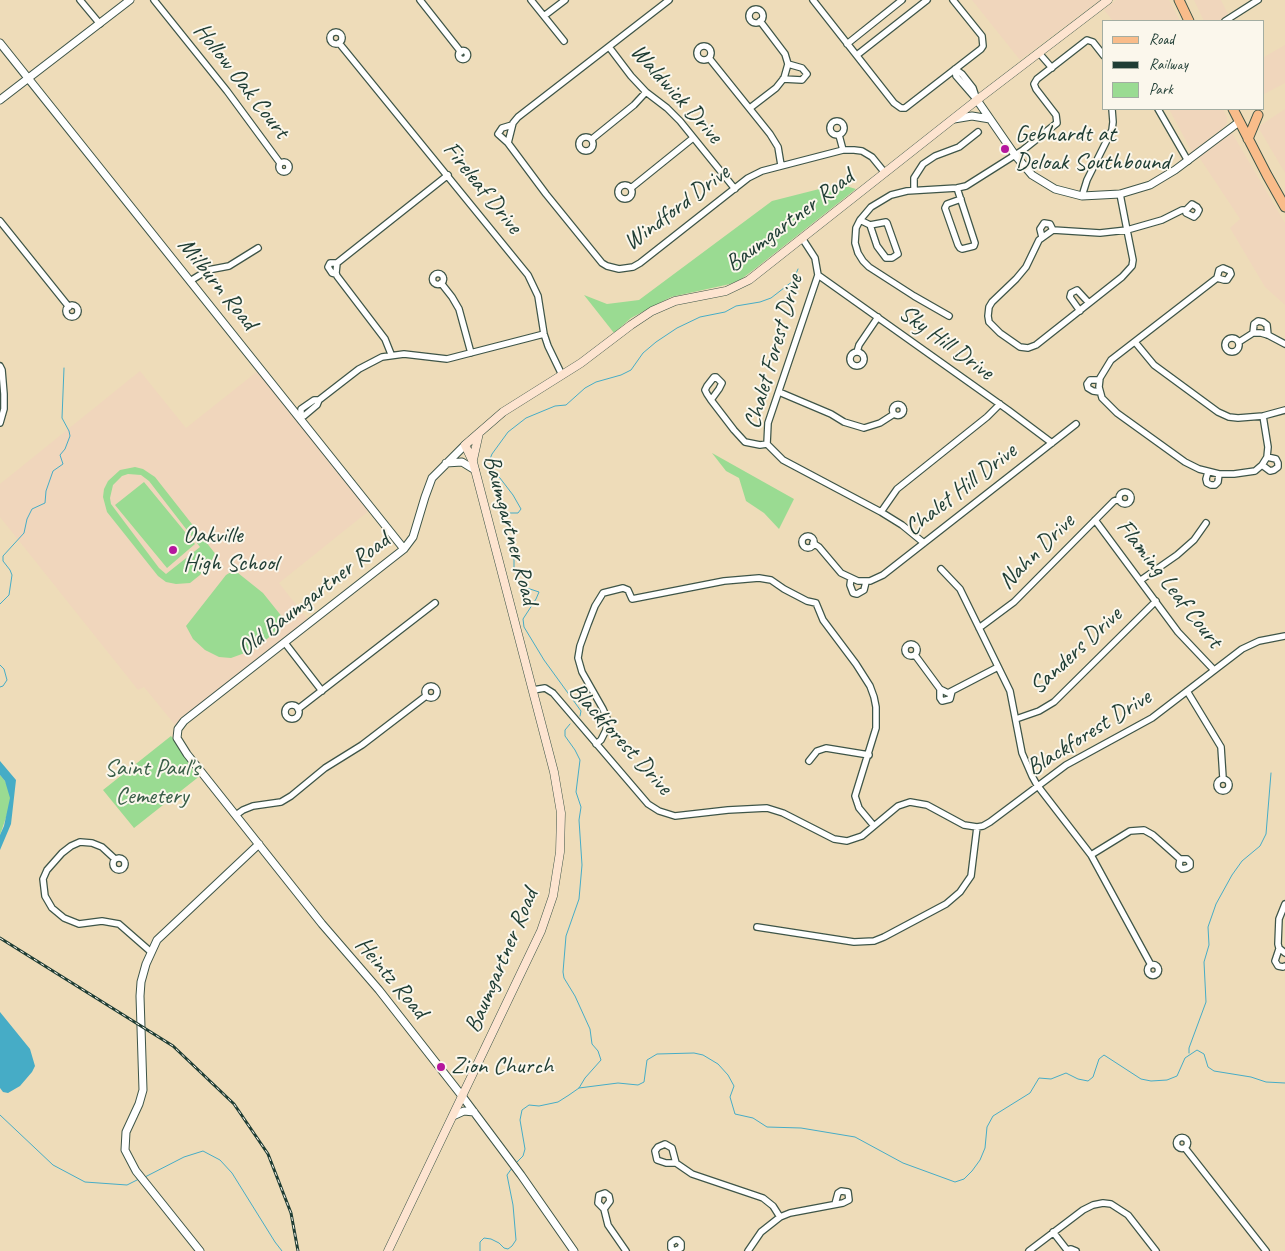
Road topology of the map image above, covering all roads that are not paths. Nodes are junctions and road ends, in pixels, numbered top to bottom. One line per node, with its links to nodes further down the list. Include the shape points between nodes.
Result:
1 (80, 0): 19 (street)
2 (130, 0): 19 (street)
3 (154, 0): 56 (street, Hollow Oak Court)
4 (420, 0): 25 (street)
5 (531, 0): 15 (street)
6 (565, 0): 15 (street)
7 (669, 0): 24 (street)
8 (813, 0): 23 (street)
9 (902, 0): 23 (street)
10 (927, 0): 28 (street)
11 (953, 0): 32 (street, via 984,43 981,49)
12 (1108, 0): 26 (main road, Baumgartner Road)
13 (1179, 0): 16 (main road)
14 (1258, 0): 17 (street)
15 (544, 16): 20 (street)
16 (1189, 20)
17 (1227, 20)
18 (760, 21): 30 (street, via 782,49)
19 (100, 24): 33 (street)
20 (564, 41)
21 (0, 43): 33 (street, Milburn Road)
22 (339, 43): 59 (street, Fireleaf Drive)
23 (847, 44): 28 (street)
24 (609, 47): 35 (street, Waldwick Drive); 46 (street, via 536,103)
25 (461, 52)
26 (1039, 53): 31 (street); 37 (main road, Baumgartner Road)
27 (1102, 53): 31 (street, via 1089,40)
28 (857, 55): 32 (street, via 901,108 908,106)
29 (709, 58): 38 (street)
30 (788, 64): 34 (street); 34 (street, via 802,68 807,74 802,80)
31 (1052, 68): 54 (street, via 1034,84 1056,115 1057,123)
32 (954, 69): 37 (street, via 974,88)
33 (27, 79): 36 (street); 79 (street, Milburn Road)
34 (783, 79): 38 (street)
35 (646, 92): 49 (street, Waldwick Drive, via 667,108); 50 (street, via 634,106)
36 (0, 100)
37 (977, 100): 43 (main road, Baumgartner Road); 44 (street)
38 (750, 108): 57 (street, via 778,147)
39 (1112, 110): 65 (street, via 1112,130 1086,180)
40 (1159, 110): 55 (street)
41 (1233, 110): 45 (main road)
42 (1258, 115): 51 (main road)
43 (954, 119): 44 (street, via 972,116); 58 (main road, Baumgartner Road)
44 (990, 119): 54 (street)
45 (1239, 122): 51 (main road); 55 (street)
46 (512, 126): 52 (street); 52 (street, via 502,128 498,134)
47 (978, 132): 63 (street, via 959,147 923,164 914,178)
48 (839, 135): 53 (street)
49 (694, 138): 60 (street); 62 (street, Waldwick Drive)
50 (592, 139)
51 (1248, 139): 67 (main road)
52 (508, 143): 62 (street, Windford Drive, via 594,255 613,268 633,267 640,263)
53 (842, 150): 57 (street, Windford Drive); 58 (street, Windford Drive, via 866,153)
54 (1015, 155): 61 (street, via 974,182); 65 (street, via 1039,181)
55 (1188, 161): 64 (street, via 1158,181)
56 (280, 163)
57 (781, 165): 62 (street, Windford Drive, via 748,178)
58 (885, 173): 75 (main road, Baumgartner Road)
59 (448, 175): 87 (street, Fireleaf Drive, via 533,283); 94 (street, via 337,263 336,274 385,339)
60 (630, 188)
61 (957, 188): 63 (street); 66 (street)
62 (735, 189)
63 (914, 190): 69 (street, via 891,194 871,207)
64 (1120, 194): 65 (street); 73 (street)
65 (1082, 196)
66 (961, 199): 66 (street, via 947,204 945,208 960,248 974,246 975,242)
67 (1285, 206)
68 (1186, 210): 73 (street)
69 (860, 220): 71 (street); 84 (street, via 855,243 869,267)
70 (0, 221): 82 (street)
71 (870, 224): 71 (street, via 887,223 898,254 886,258 877,246)
72 (1054, 230): 73 (street, via 1100,233); 74 (street); 74 (street, via 1050,224 1044,223 1040,228)
73 (1127, 230): 81 (street, via 1132,266 1122,278)
74 (1042, 237): 83 (street, via 1016,280 992,302 989,322 1020,347 1028,348)
75 (802, 238): 77 (street, Chalet Forest Drive, via 815,258); 96 (main road, Baumgartner Road, via 735,288 675,301 652,311)
76 (258, 248): 79 (street, via 229,266 208,270)
77 (818, 275): 85 (street, Sky Hill Drive); 98 (street, Chalet Forest Drive)
78 (1217, 278): 89 (street)
79 (190, 281): 104 (street, Milburn Road)
80 (441, 283): 93 (street, via 459,308)
81 (1089, 303): 83 (street); 83 (street, via 1077,290 1071,293 1070,297)
82 (68, 307)
83 (1080, 311)
84 (949, 316)
85 (878, 317): 92 (street); 101 (street, Sky Hill Drive)
86 (1253, 333): 88 (street); 88 (street, via 1254,324 1258,321 1267,326); 90 (street)
87 (544, 334): 93 (street); 96 (street, Fireleaf Drive)
88 (1268, 335): 91 (street)
89 (1135, 342): 97 (street, via 1111,360); 105 (street, via 1154,365 1218,412 1238,418)
90 (1239, 342)
91 (1285, 344)
92 (857, 352)
93 (471, 353): 94 (street, via 447,359)
94 (391, 354): 104 (street, via 365,366 318,400 317,405 304,416)
95 (0, 366): 106 (street, via 4,394)
96 (562, 375): 108 (main road, Baumgartner Road, via 514,404)
97 (1099, 380): 99 (street); 99 (street, via 1090,380 1087,384 1088,388)
98 (778, 392): 103 (street, via 864,428 880,424); 110 (street, Chalet Forest Drive, via 768,423)
99 (1100, 392): 116 (street, via 1106,404 1123,418 1185,462)
100 (711, 400): 110 (street, via 741,440 760,446)
101 (1000, 404): 109 (street, Sky Hill Drive); 119 (street, via 897,489)
102 (1285, 410): 105 (street)
103 (894, 414)
104 (300, 415): 124 (street, Milburn Road)
105 (1263, 416): 112 (street)
106 (0, 423)
107 (1076, 424): 109 (street, Chalet Hill Drive)
108 (479, 433): 111 (main road, Baumgartner Road); 115 (main road)
109 (1052, 443): 122 (street, Chalet Hill Drive)
110 (767, 444): 119 (street, Chalet Forest Drive, via 783,460)
111 (465, 445): 113 (street, Old Baumgartner Road); 115 (main road, Baumgartner Road)
112 (1267, 457): 114 (street); 114 (street, via 1276,459 1278,467 1270,471)
113 (446, 463): 115 (street, via 462,462); 124 (street, Old Baumgartner Road, via 428,486 413,537)
114 (1262, 465): 117 (street, via 1255,471)
115 (474, 466): 138 (main road, Baumgartner Road)
116 (1208, 472): 117 (street); 117 (street, via 1206,479 1211,485 1217,484)
117 (1219, 474)
118 (1119, 499): 120 (street, Nahn Drive)
119 (881, 512): 122 (street, Chalet Forest Drive)
120 (1095, 520): 127 (street, Flaming Leaf Court); 131 (street, Nahn Drive, via 1014,602)
121 (1206, 523): 127 (street, via 1194,540 1177,555)
122 (924, 543): 128 (street, Chalet Hill Drive, via 884,575)
123 (813, 544): 126 (street, Chalet Hill Drive, via 841,573)
124 (404, 549): 133 (street, Old Baumgartner Road)
125 (942, 569): 131 (street, via 960,589)
126 (851, 578): 128 (street, Chalet Hill Drive); 128 (street, Chalet Hill Drive, via 850,585 857,594 864,590)
127 (1141, 580): 129 (street, Flaming Leaf Court)
128 (866, 582)
129 (1156, 601): 136 (street, Flaming Leaf Court, via 1178,632); 144 (street, Sanders Drive, via 1054,702)
130 (434, 603): 139 (street)
131 (979, 628): 135 (street)
132 (1285, 636): 136 (street, Blackforest Drive, via 1250,644)
133 (285, 643): 139 (street); 145 (street, Old Baumgartner Road, via 184,721)
134 (915, 655): 137 (street)
135 (998, 667): 140 (street); 144 (street, via 1010,691)
136 (1214, 670): 141 (street, Blackforest Drive)
137 (940, 689): 140 (street, via 948,693); 140 (street, via 942,701 950,699)
138 (533, 690): 146 (street, Blackforest Drive, via 549,690); 165 (main road, Baumgartner Road, via 559,801 561,832 557,876 541,931)
139 (322, 691): 143 (street)
140 (952, 691)
141 (1187, 691): 149 (street, via 1221,747); 150 (street, Blackforest Drive, via 1139,727 1079,758)
142 (426, 696): 151 (street, via 291,796 281,802 248,808)
143 (298, 708)
144 (1016, 719): 150 (street, via 1022,753)
145 (177, 732): 151 (street, Heintz Road, via 180,745)
146 (596, 744): 147 (street, via 606,730 607,718 578,658 588,624 603,593 622,588 628,590 632,599 724,581 759,578 774,581 816,603 823,620 866,678 874,697 876,718); 152 (street, Blackforest Drive, via 648,804 669,815 767,808 843,841 857,838)
147 (869, 755): 148 (street, via 826,748 817,751); 152 (street, via 855,796 859,808)
148 (809, 760)
149 (1223, 778)
150 (1038, 785): 153 (street, Blackforest Drive, via 990,822); 155 (street)
151 (236, 815): 154 (street, Heintz Road)
152 (874, 826): 153 (street, Blackforest Drive, via 898,806 916,802)
153 (977, 828): 159 (street, via 970,876 960,892 946,904 884,937 854,942)
154 (260, 844): 161 (street, via 162,934); 165 (street, Heintz Road)
155 (1091, 855): 157 (street, via 1130,831 1144,830); 163 (street)
156 (115, 859): 161 (street, via 92,843 80,842 71,846 47,870 44,896 64,918 79,924 102,921 119,924)
157 (1180, 859)
158 (1285, 904): 160 (street, via 1279,919)
159 (757, 927)
160 (1279, 949): 162 (street); 164 (street, via 1275,961 1278,966)
161 (150, 952): 174 (street, via 140,990 143,1090 124,1144 136,1171)
162 (1285, 953)
163 (1151, 965)
164 (1285, 966)
165 (462, 1096): 166 (street, Heintz Road); 167 (main road, Baumgartner Road)
166 (474, 1112): 167 (street, via 464,1111); 176 (street, Heintz Road)
167 (453, 1116): 175 (main road, Baumgartner Road)
168 (1185, 1148): 183 (street)
169 (676, 1163): 172 (street, via 692,1174 762,1198)
170 (835, 1204): 172 (street)
171 (604, 1209): 177 (street, via 608,1225)
172 (780, 1217): 178 (street, via 761,1232)
173 (1053, 1232): 179 (street); 180 (street); 182 (street, via 1093,1205 1111,1204 1128,1215)
174 (200, 1251)
175 (388, 1251)
176 (574, 1251)
177 (626, 1251)
178 (748, 1251)
179 (1029, 1251)
180 (1067, 1251): 181 (street)
181 (1076, 1251)
182 (1156, 1251)
183 (1266, 1251)

